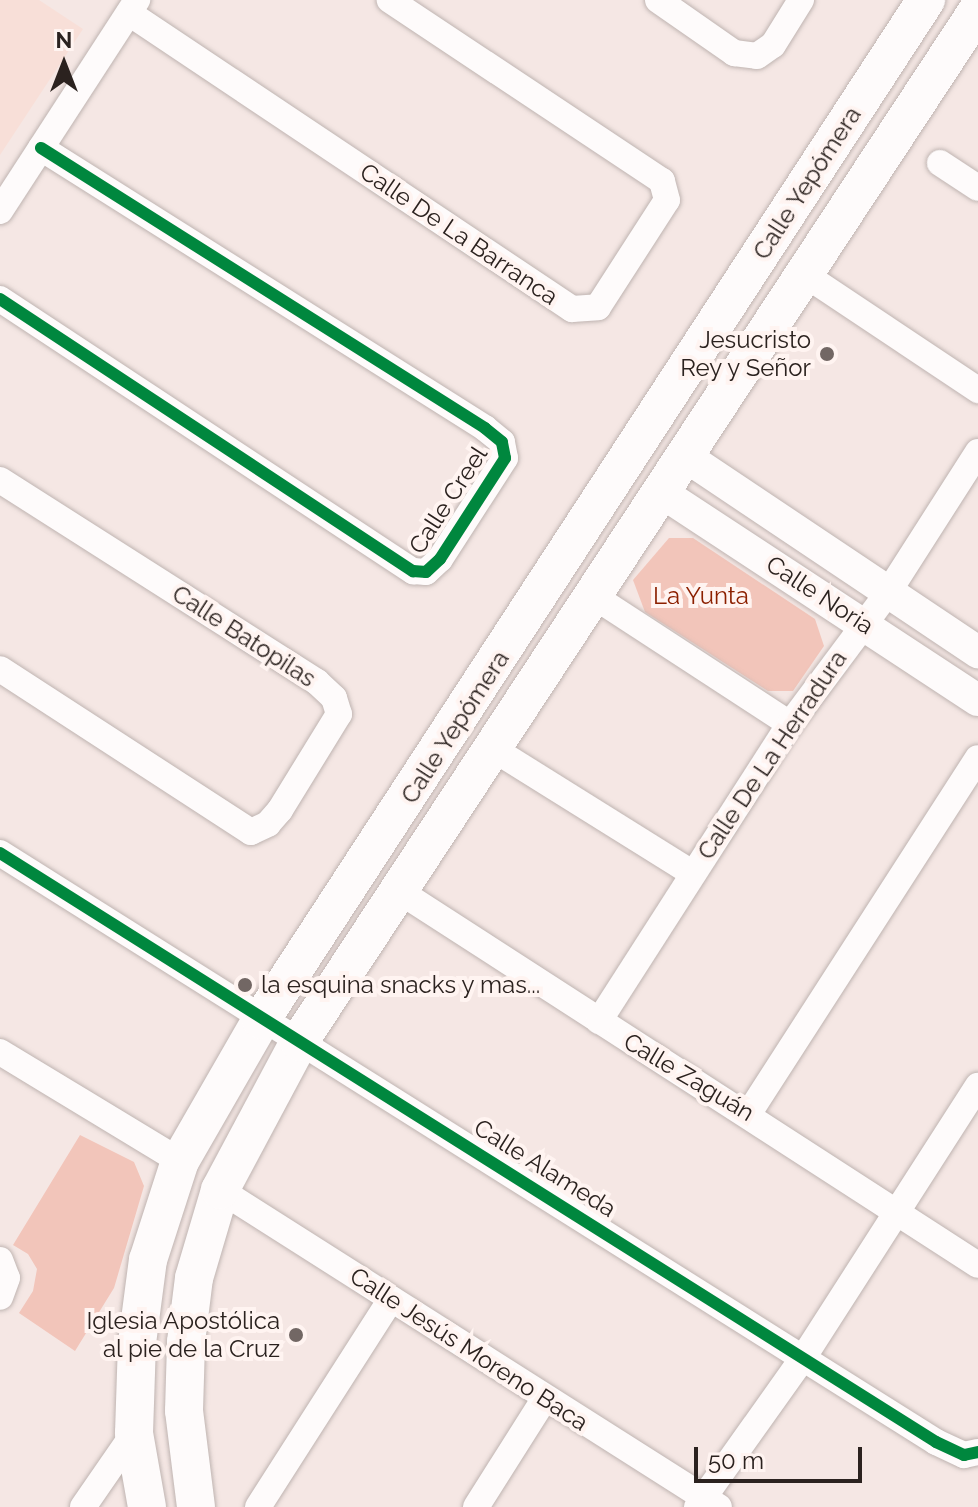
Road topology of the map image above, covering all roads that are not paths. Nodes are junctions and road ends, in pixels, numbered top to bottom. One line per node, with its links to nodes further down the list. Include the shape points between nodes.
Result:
1 (390, 0): 5 (street, Calle De La Barranca, via 662,181 667,200 598,307 572,309)
2 (658, 0): 3 (street, via 734,53 757,56 773,45)
3 (801, 0)
4 (926, 0): 30 (main road, Calle Yepómera)
5 (133, 6): 7 (street)
6 (978, 10): 11 (main road, Calle Yepómera)
7 (41, 148): 10 (street); 12 (street, Calle Creel, via 485,428 502,442 505,458 440,559 426,572 413,571)
8 (940, 163): 9 (street)
9 (978, 188)
10 (0, 211)
11 (807, 276): 13 (street); 15 (main road, Calle Yepómera)
12 (0, 299)
13 (978, 390)
14 (978, 452): 18 (street, Calle De La Herradura)
15 (685, 456): 17 (main road, Calle Yepómera); 18 (street, Calle Noria)
16 (0, 480): 22 (street, Calle Batopilas, via 317,682 334,698 339,714 280,810 251,832)
17 (661, 492): 19 (main road, Calle Yepómera); 20 (street, Calle Noria)
18 (889, 591): 20 (street, Calle De La Herradura); 21 (street, Calle Noria)
19 (595, 597): 24 (street); 25 (main road, Calle Yepómera)
20 (863, 623): 23 (street, Calle Noria); 24 (street, Calle De La Herradura)
21 (978, 652)
22 (0, 669)
23 (978, 700)
24 (790, 724): 28 (street, Calle De La Herradura)
25 (495, 750): 28 (street); 29 (main road, Calle Yepómera)
26 (978, 758): 35 (street)
27 (0, 853): 30 (street, Calle Alameda)
28 (692, 873): 31 (street, Calle De La Herradura)
29 (399, 891): 31 (street, Calle Zaguán); 32 (main road, Calle Yepómera)
30 (261, 1020): 32 (street, Calle Alameda); 36 (main road, Calle Yepómera)
31 (599, 1021): 35 (street, Calle Zaguán)
32 (299, 1042): 37 (main road, Calle Yepómera); 43 (street, Calle Alameda)
33 (0, 1052): 36 (street)
34 (978, 1086): 38 (street)
35 (749, 1113): 38 (street, Calle Zaguán)
36 (180, 1161): 45 (main road, Calle Yepómera, via 148,1260 137,1343)
37 (220, 1190): 42 (street, Calle Jesús Moreno Baca); 50 (main road, Calle Yepómera, via 194,1278 186,1342 184,1411)
38 (896, 1211): 39 (street, Calle Zaguán); 43 (street)
39 (978, 1265)
40 (3, 1266): 41 (street)
41 (0, 1297)
42 (391, 1299): 44 (street, Calle Jesús Moreno Baca); 51 (street)
43 (805, 1355): 46 (street, Calle Alameda, via 936,1442 964,1455); 47 (street)
44 (545, 1398): 47 (street, Calle Jesús Moreno Baca); 52 (street)
45 (134, 1433): 48 (street); 49 (main road, Calle Yepómera)
46 (978, 1452)
47 (706, 1504)
48 (83, 1507)
49 (147, 1507)
50 (196, 1507)
51 (258, 1507)
52 (476, 1507)

